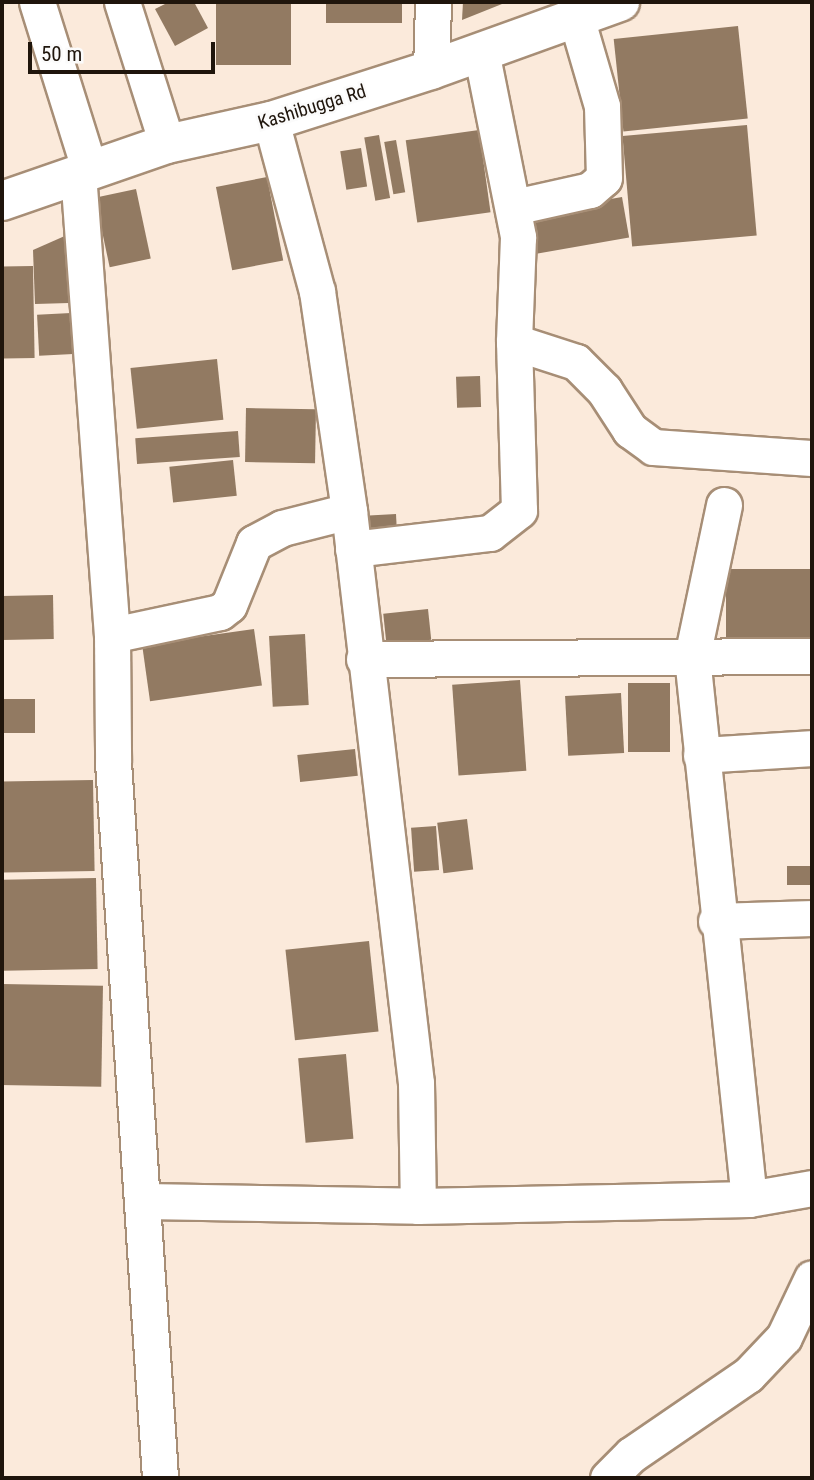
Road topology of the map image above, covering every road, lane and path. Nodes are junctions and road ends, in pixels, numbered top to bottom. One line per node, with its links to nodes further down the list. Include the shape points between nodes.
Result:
1 (37, 2): 10 (street)
2 (122, 2): 9 (street)
3 (433, 2): 7 (street)
4 (620, 2): 5 (main road, Kashibugga Rd)
5 (576, 17): 6 (main road, Kashibugga Rd); 12 (street, via 602,106 604,178 590,190)
6 (481, 51): 7 (main road, Kashibugga Rd); 12 (street)
7 (432, 70): 8 (main road, Kashibugga Rd)
8 (271, 121): 9 (main road, Kashibugga Rd); 16 (street, via 317,291)
9 (167, 144): 10 (main road, Kashibugga Rd)
10 (84, 172): 11 (main road, Kashibugga Rd); 18 (street)
11 (2, 201)
12 (514, 207): 13 (street, via 519,262)
13 (514, 342): 14 (street, via 576,362 629,430 653,447); 17 (street, via 519,510 490,533)
14 (812, 458)
15 (724, 505): 20 (street)
16 (349, 511): 17 (street); 18 (street, via 282,528 254,543 229,605 220,612)
17 (353, 549): 21 (street)
18 (112, 635): 28 (street, via 113,761)
19 (812, 656): 20 (street)
20 (692, 657): 21 (street); 23 (street)
21 (364, 659): 29 (street, via 416,1083)
22 (812, 748): 23 (street)
23 (701, 755): 25 (street)
24 (812, 918): 25 (street)
25 (716, 921): 27 (street)
26 (812, 1188): 27 (street)
27 (749, 1199): 29 (street)
28 (145, 1201): 29 (street); 31 (street)
29 (418, 1206)
30 (812, 1278): 32 (street, via 784,1337 748,1375 631,1455)
31 (160, 1478)
32 (608, 1478)

